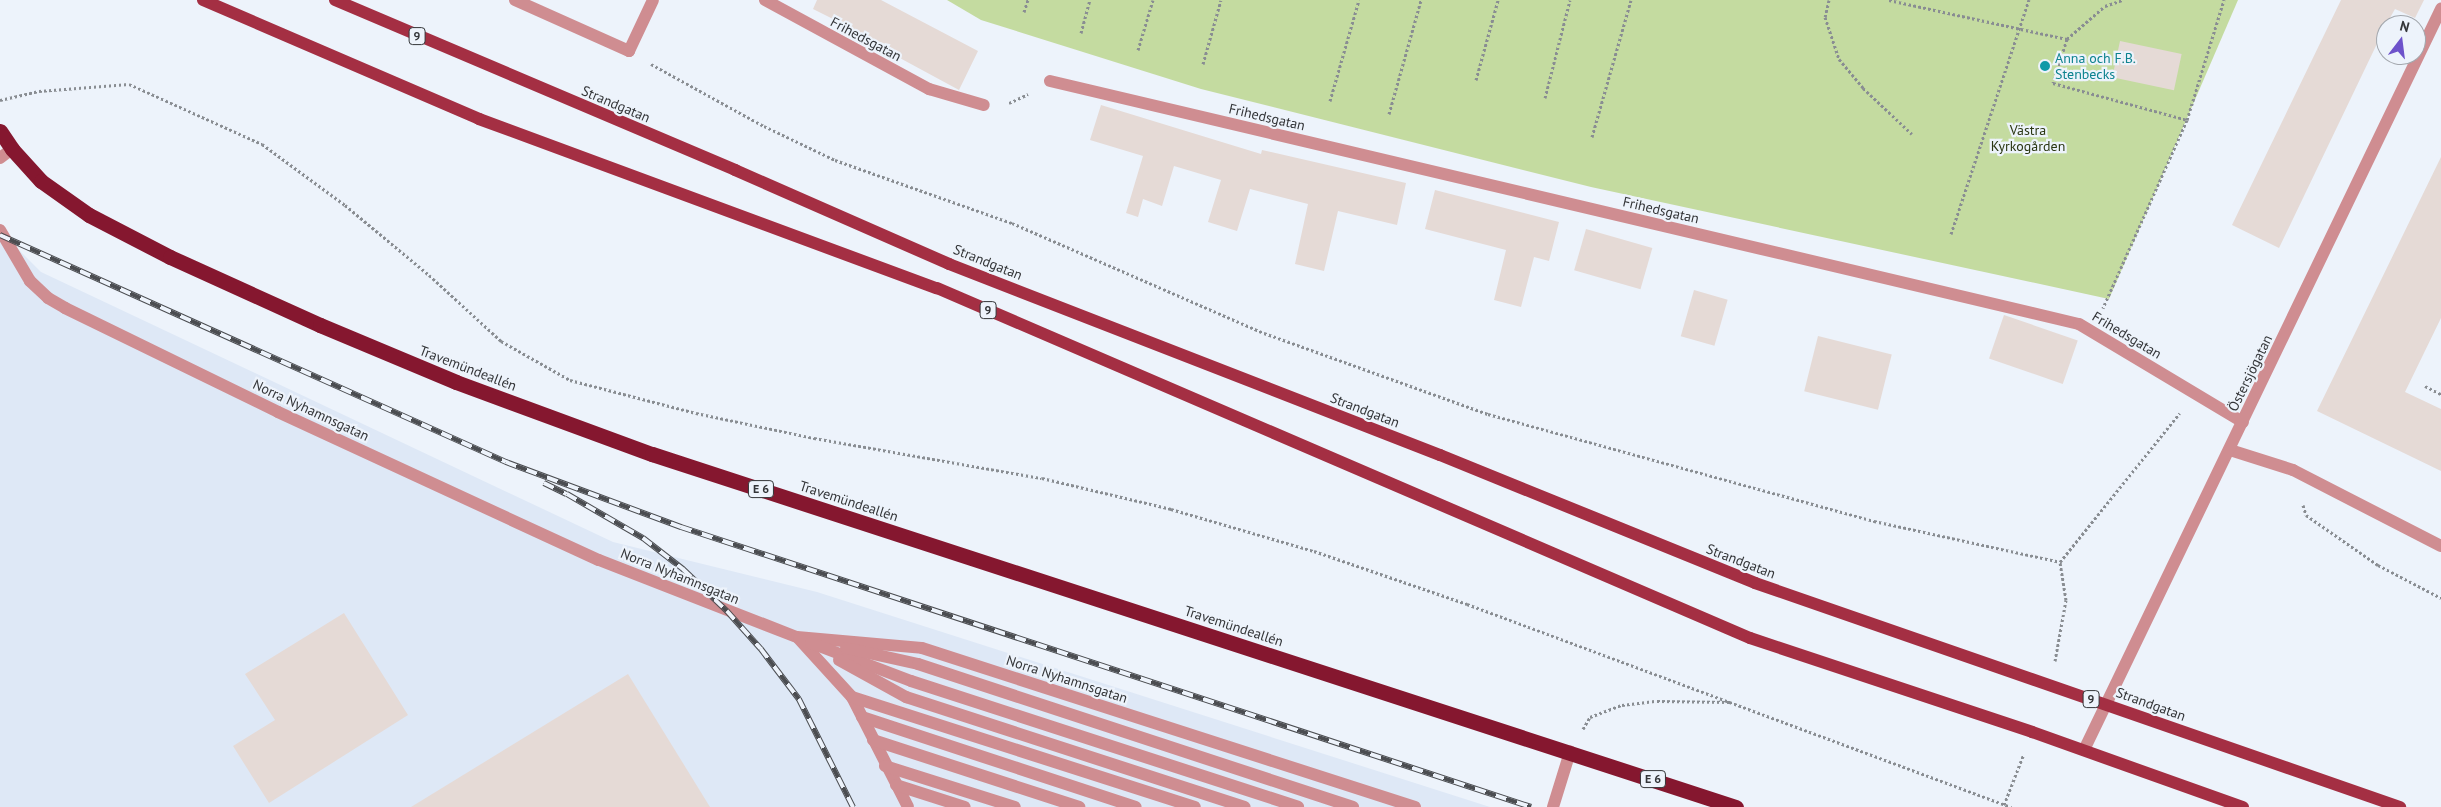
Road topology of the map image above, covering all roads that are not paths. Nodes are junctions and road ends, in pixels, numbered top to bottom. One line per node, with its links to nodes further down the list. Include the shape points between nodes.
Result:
1 (203, 0): 20 (main road, 9, via 479,119 937,288 1750,638)
2 (335, 0): 17 (main road, Strandgatan / 9, via 950,264 1440,455 1755,583)
3 (515, 0): 4 (street, via 628,51)
4 (653, 0)
5 (765, 0): 8 (street, Frihedsgatan, via 929,89)
6 (2441, 9): 12 (street, Östersjögatan)
7 (1050, 81): 12 (street, Frihedsgatan, via 2079,324)
8 (984, 106)
9 (0, 131): 10 (highway, Travemündeallén / E 6)
10 (6, 154): 21 (highway, Travemündeallén / E 6, via 97,219 170,257 456,382 652,454)
11 (0, 230): 15 (street, Norra Nyhamnsgatan, via 30,281 64,308 278,412 599,560)
12 (2243, 422): 13 (street, Östersjögatan)
13 (2230, 450): 14 (street, via 2293,470); 17 (street, Östersjögatan)
14 (2441, 546)
15 (797, 637): 16 (street); 30 (street, via 906,697); 31 (street, via 911,681); 32 (street, via 918,664); 33 (street, Norra Nyhamnsgatan, via 922,648)
16 (852, 697): 18 (street); 29 (street)
17 (2106, 704): 20 (street, Östersjögatan); 37 (main road, Strandgatan / 9)
18 (862, 717): 19 (street); 28 (street)
19 (873, 740): 22 (street); 27 (street)
20 (2084, 750): 36 (main road, 9)
21 (1570, 752): 34 (street); 35 (highway, Travemündeallén / E 6)
22 (885, 766): 23 (street); 26 (street)
23 (896, 785): 24 (street); 25 (street)
24 (908, 807)
25 (965, 807)
26 (1015, 807)
27 (1079, 807)
28 (1136, 807)
29 (1195, 807)
30 (1245, 807)
31 (1298, 807)
32 (1353, 807)
33 (1415, 807)
34 (1553, 807)
35 (1736, 807)
36 (2243, 807)
37 (2400, 807)

